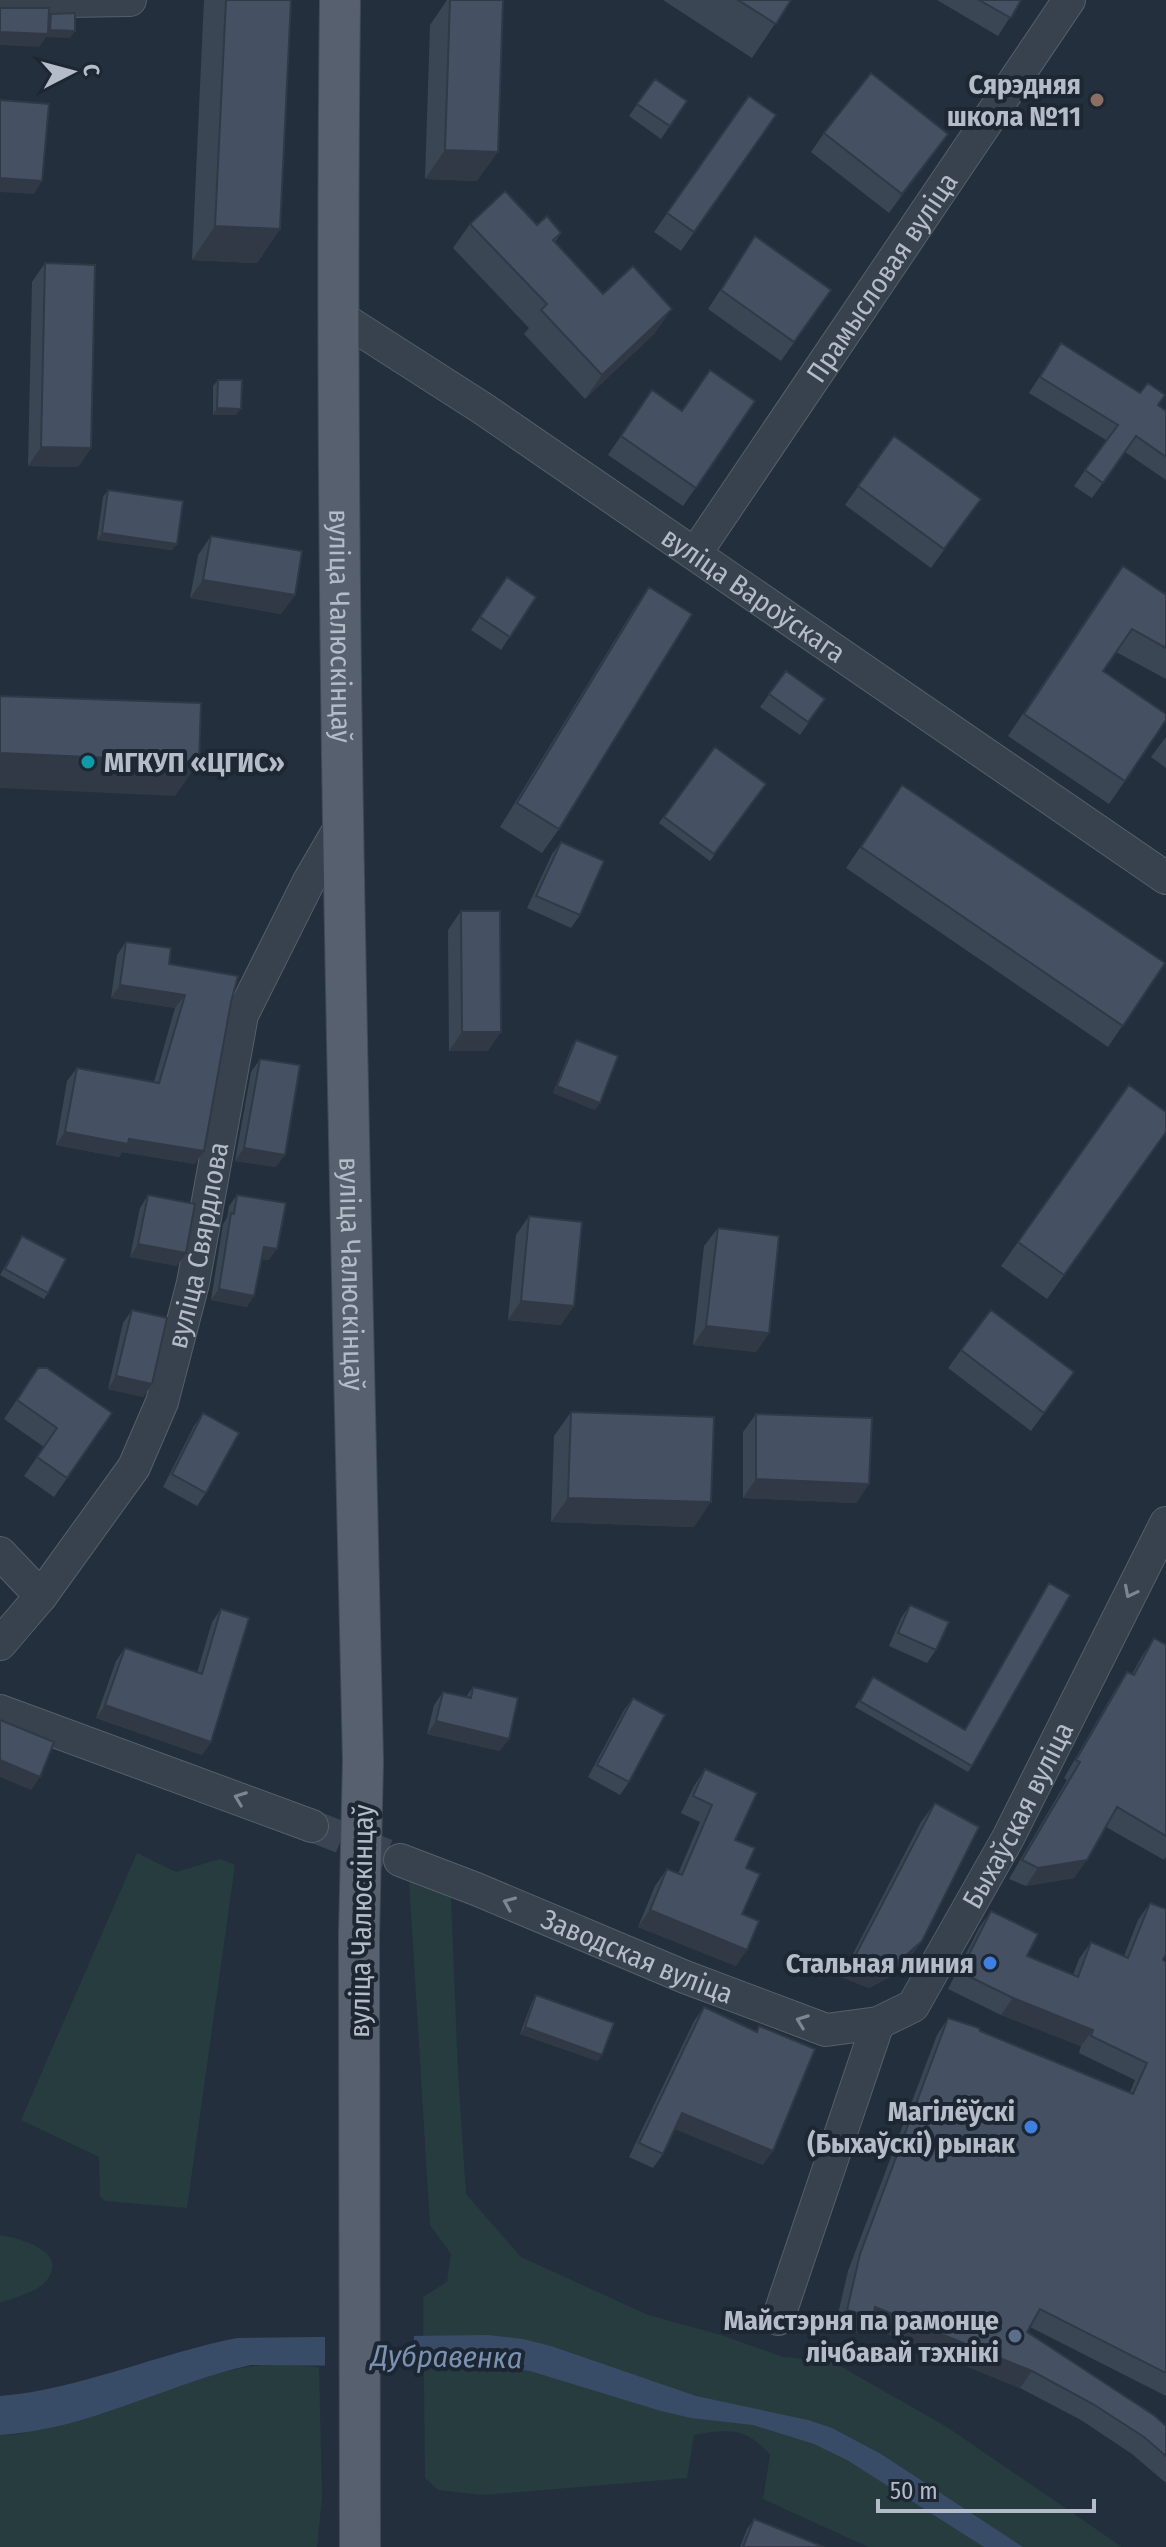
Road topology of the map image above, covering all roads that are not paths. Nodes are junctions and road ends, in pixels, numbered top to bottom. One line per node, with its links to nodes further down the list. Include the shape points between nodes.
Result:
1 (130, 0): 4 (street)
2 (340, 0): 5 (main road, вуліца Чалюскінцаў)
3 (1069, 0): 6 (street, Прамысловая вуліца)
4 (0, 2)
5 (337, 315): 6 (street, вуліца Вароўскага); 7 (main road, вуліца Чалюскінцаў)
6 (695, 554): 8 (street, вуліца Вароўскага)
7 (345, 819): 11 (street, вуліца Свярдлова, via 242,1015 193,1283 162,1402 134,1467); 18 (main road, вуліца Чалюскінцаў, bridge, via 363,1762)
8 (1166, 878)
9 (1166, 1523): 16 (street, Быхаўская вуліца, one-way to 16, via 1008,1838 913,2006)
10 (0, 1553): 11 (street)
11 (41, 1596): 12 (street, вуліца Свярдлова)
12 (0, 1644)
13 (0, 1711): 14 (street, one-way to 13)
14 (312, 1826)
15 (400, 1860): 16 (street, Заводская вуліца, one-way to 15, via 826,2030)
16 (878, 2023): 17 (street)
17 (778, 2319)
18 (360, 2547)

